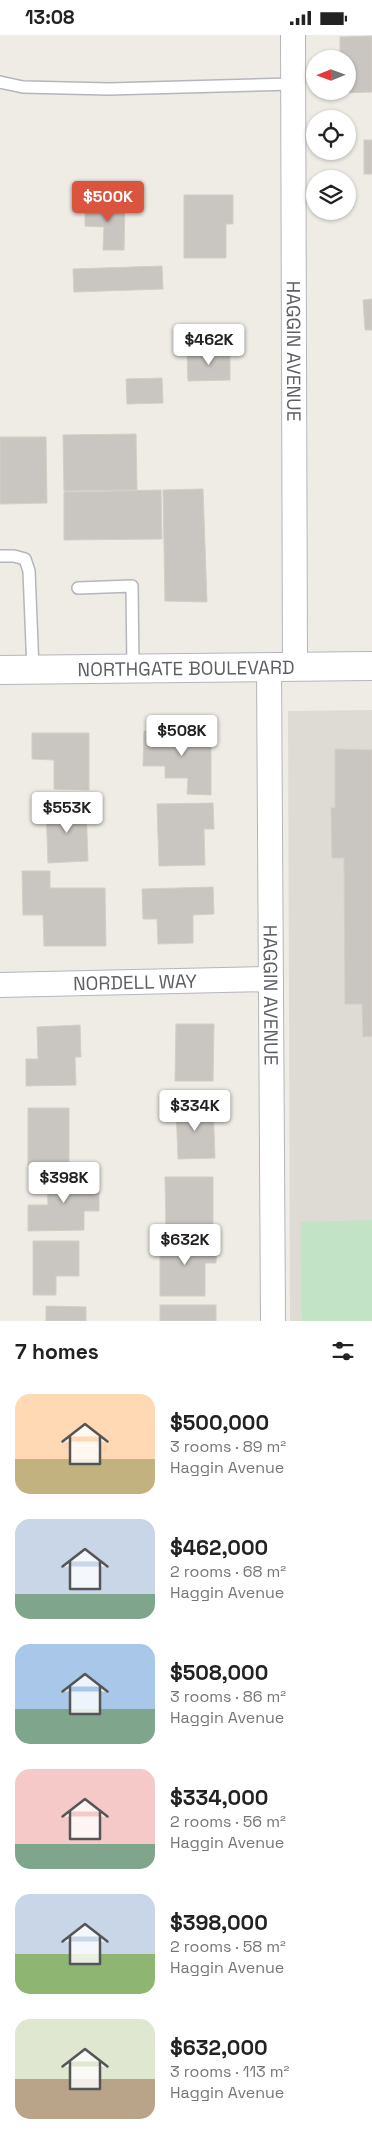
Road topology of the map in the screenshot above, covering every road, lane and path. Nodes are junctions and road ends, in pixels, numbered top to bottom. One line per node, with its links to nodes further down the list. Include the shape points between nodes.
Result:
1 (293, 35): 3 (street, HAGGIN AVENUE)
2 (0, 82): 3 (lane, via 23,87 109,89)
3 (293, 84): 7 (street, HAGGIN AVENUE)
4 (0, 556): 10 (lane, via 25,559 29,571)
5 (78, 588): 8 (lane, via 132,586)
6 (372, 666): 7 (main road, NORTHGATE BOULEVARD)
7 (282, 667): 8 (main road, NORTHGATE BOULEVARD); 11 (street, HAGGIN AVENUE)
8 (133, 669): 10 (main road, NORTHGATE BOULEVARD)
9 (0, 670): 10 (main road, NORTHGATE BOULEVARD)
10 (32, 670)
11 (271, 979): 12 (street, NORDELL WAY); 13 (street, HAGGIN AVENUE)
12 (0, 985)
13 (272, 1321)

